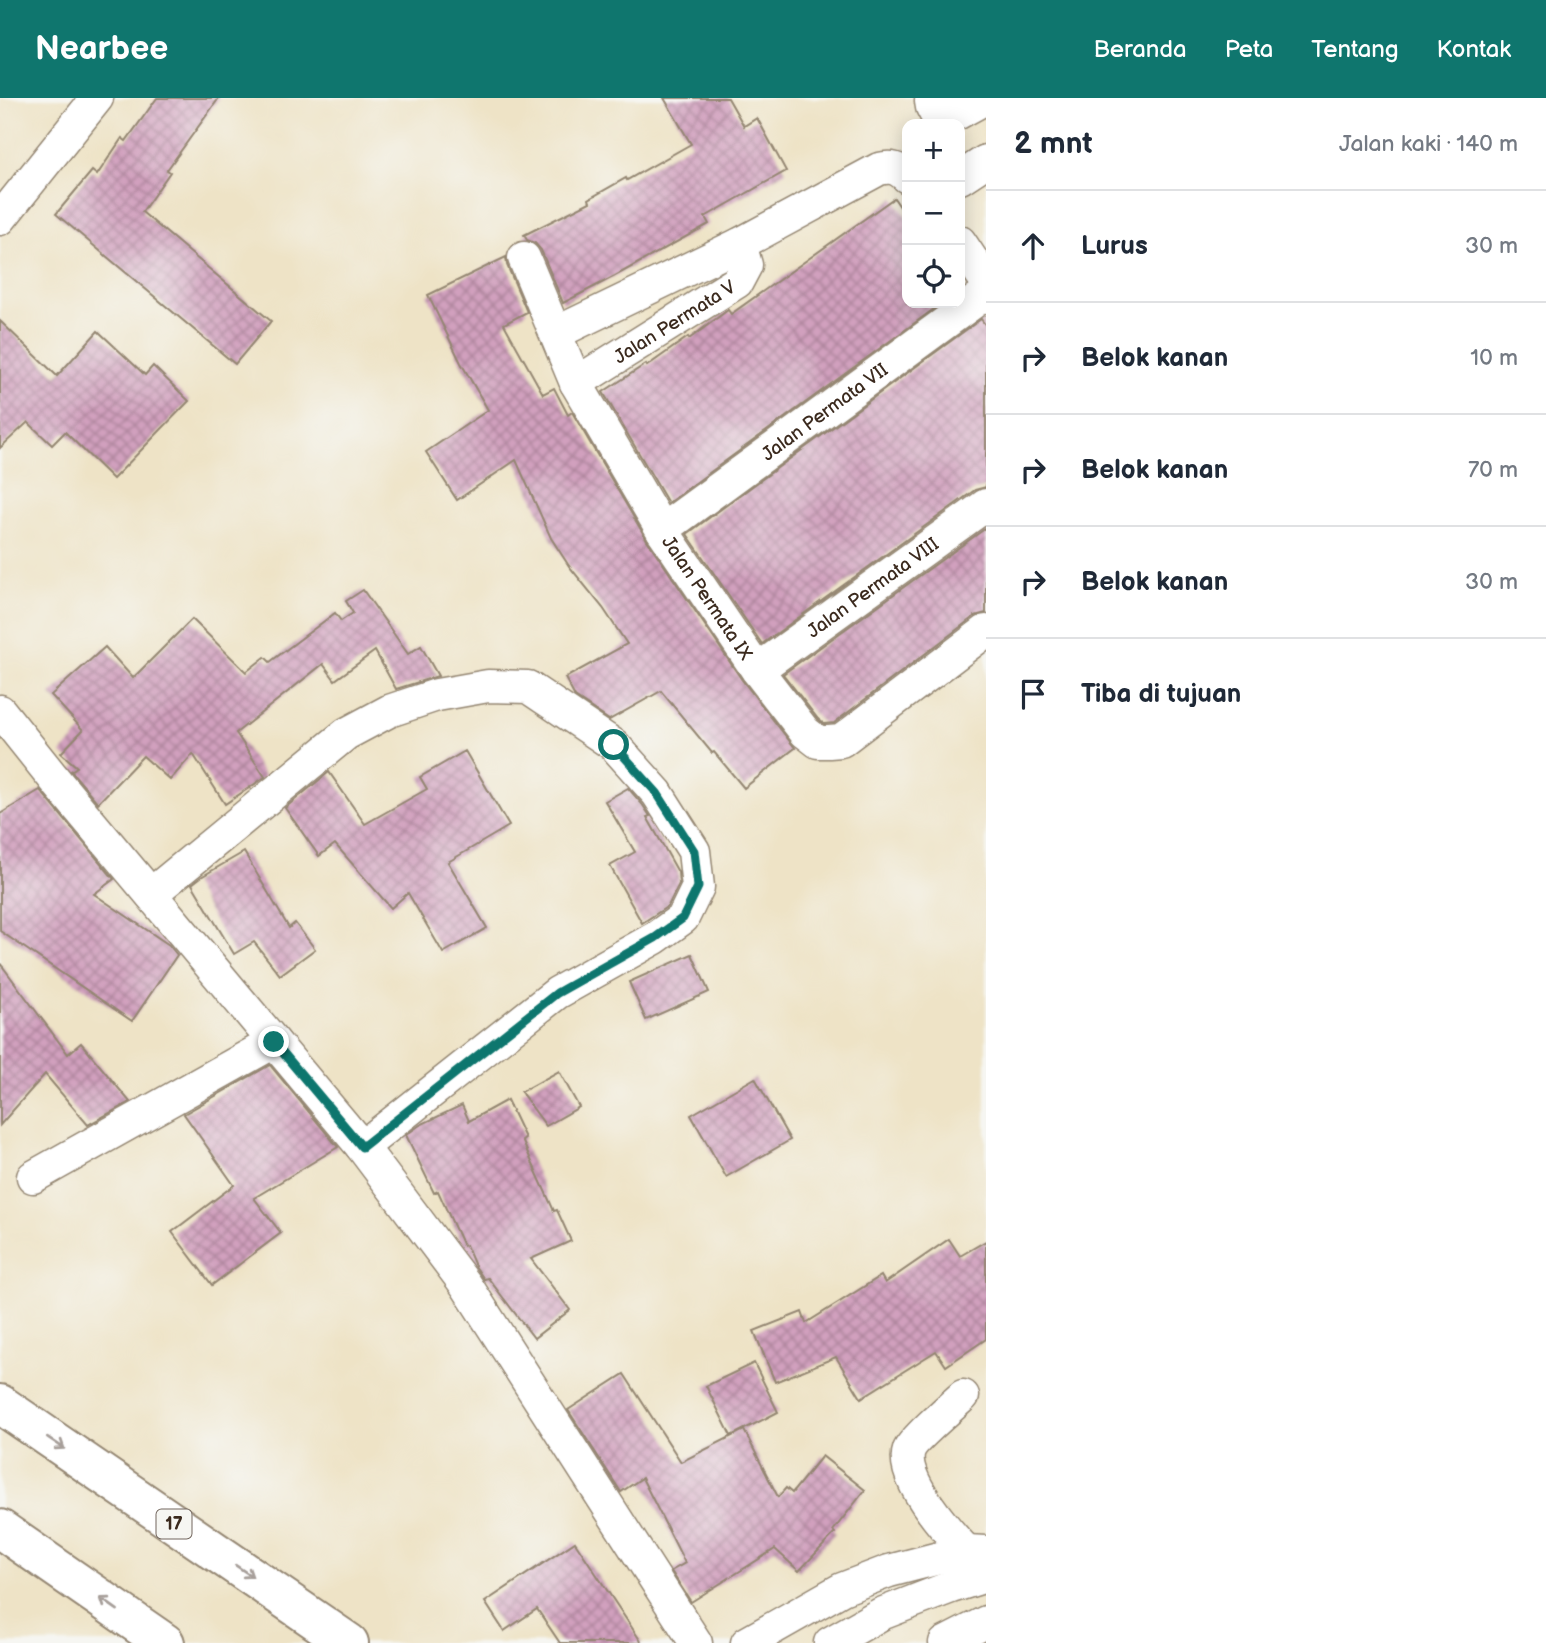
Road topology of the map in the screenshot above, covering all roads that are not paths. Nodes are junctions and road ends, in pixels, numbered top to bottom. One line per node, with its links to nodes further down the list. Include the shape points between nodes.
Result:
1 (97, 98): 5 (street)
2 (986, 98): 3 (street)
3 (937, 112)
4 (902, 173): 6 (street, Jalan Permata V, via 889,167 879,169)
5 (0, 219)
6 (740, 244): 11 (street, Jalan Permata V); 12 (street, Jalan Permata V, via 746,265 737,282)
7 (961, 245): 9 (street)
8 (524, 258): 11 (street, Jalan Permata IX)
9 (986, 281)
10 (986, 293): 14 (street, Jalan Permata VII)
11 (556, 333): 12 (street, Jalan Permata IX)
12 (576, 383): 14 (street, Jalan Permata IX)
13 (986, 505): 16 (street, Jalan Permata VIII)
14 (662, 530): 16 (street, Jalan Permata IX)
15 (986, 631): 16 (street, Jalan Permata IX, via 841,741 818,741 806,732)
16 (757, 670)
17 (0, 711): 18 (street)
18 (151, 894): 19 (street); 20 (street, via 346,734 389,711 437,695 488,687 528,687 614,745 657,793 694,851 698,887 683,918 557,993)
19 (274, 1042): 20 (street); 21 (street)
20 (362, 1147): 30 (street, via 466,1285)
21 (33, 1178)
22 (963, 1396): 25 (street, via 909,1448 908,1461 910,1475 941,1525)
23 (0, 1404): 29 (highway, 17, one-way to 29)
24 (0, 1529): 28 (highway, one-way to 24)
25 (976, 1552): 31 (street, via 890,1570 842,1589)
26 (986, 1576): 32 (street, via 881,1614)
27 (986, 1622): 33 (street)
28 (165, 1643)
29 (349, 1643)
30 (696, 1643)
31 (747, 1643)
32 (830, 1643)
33 (945, 1643)

